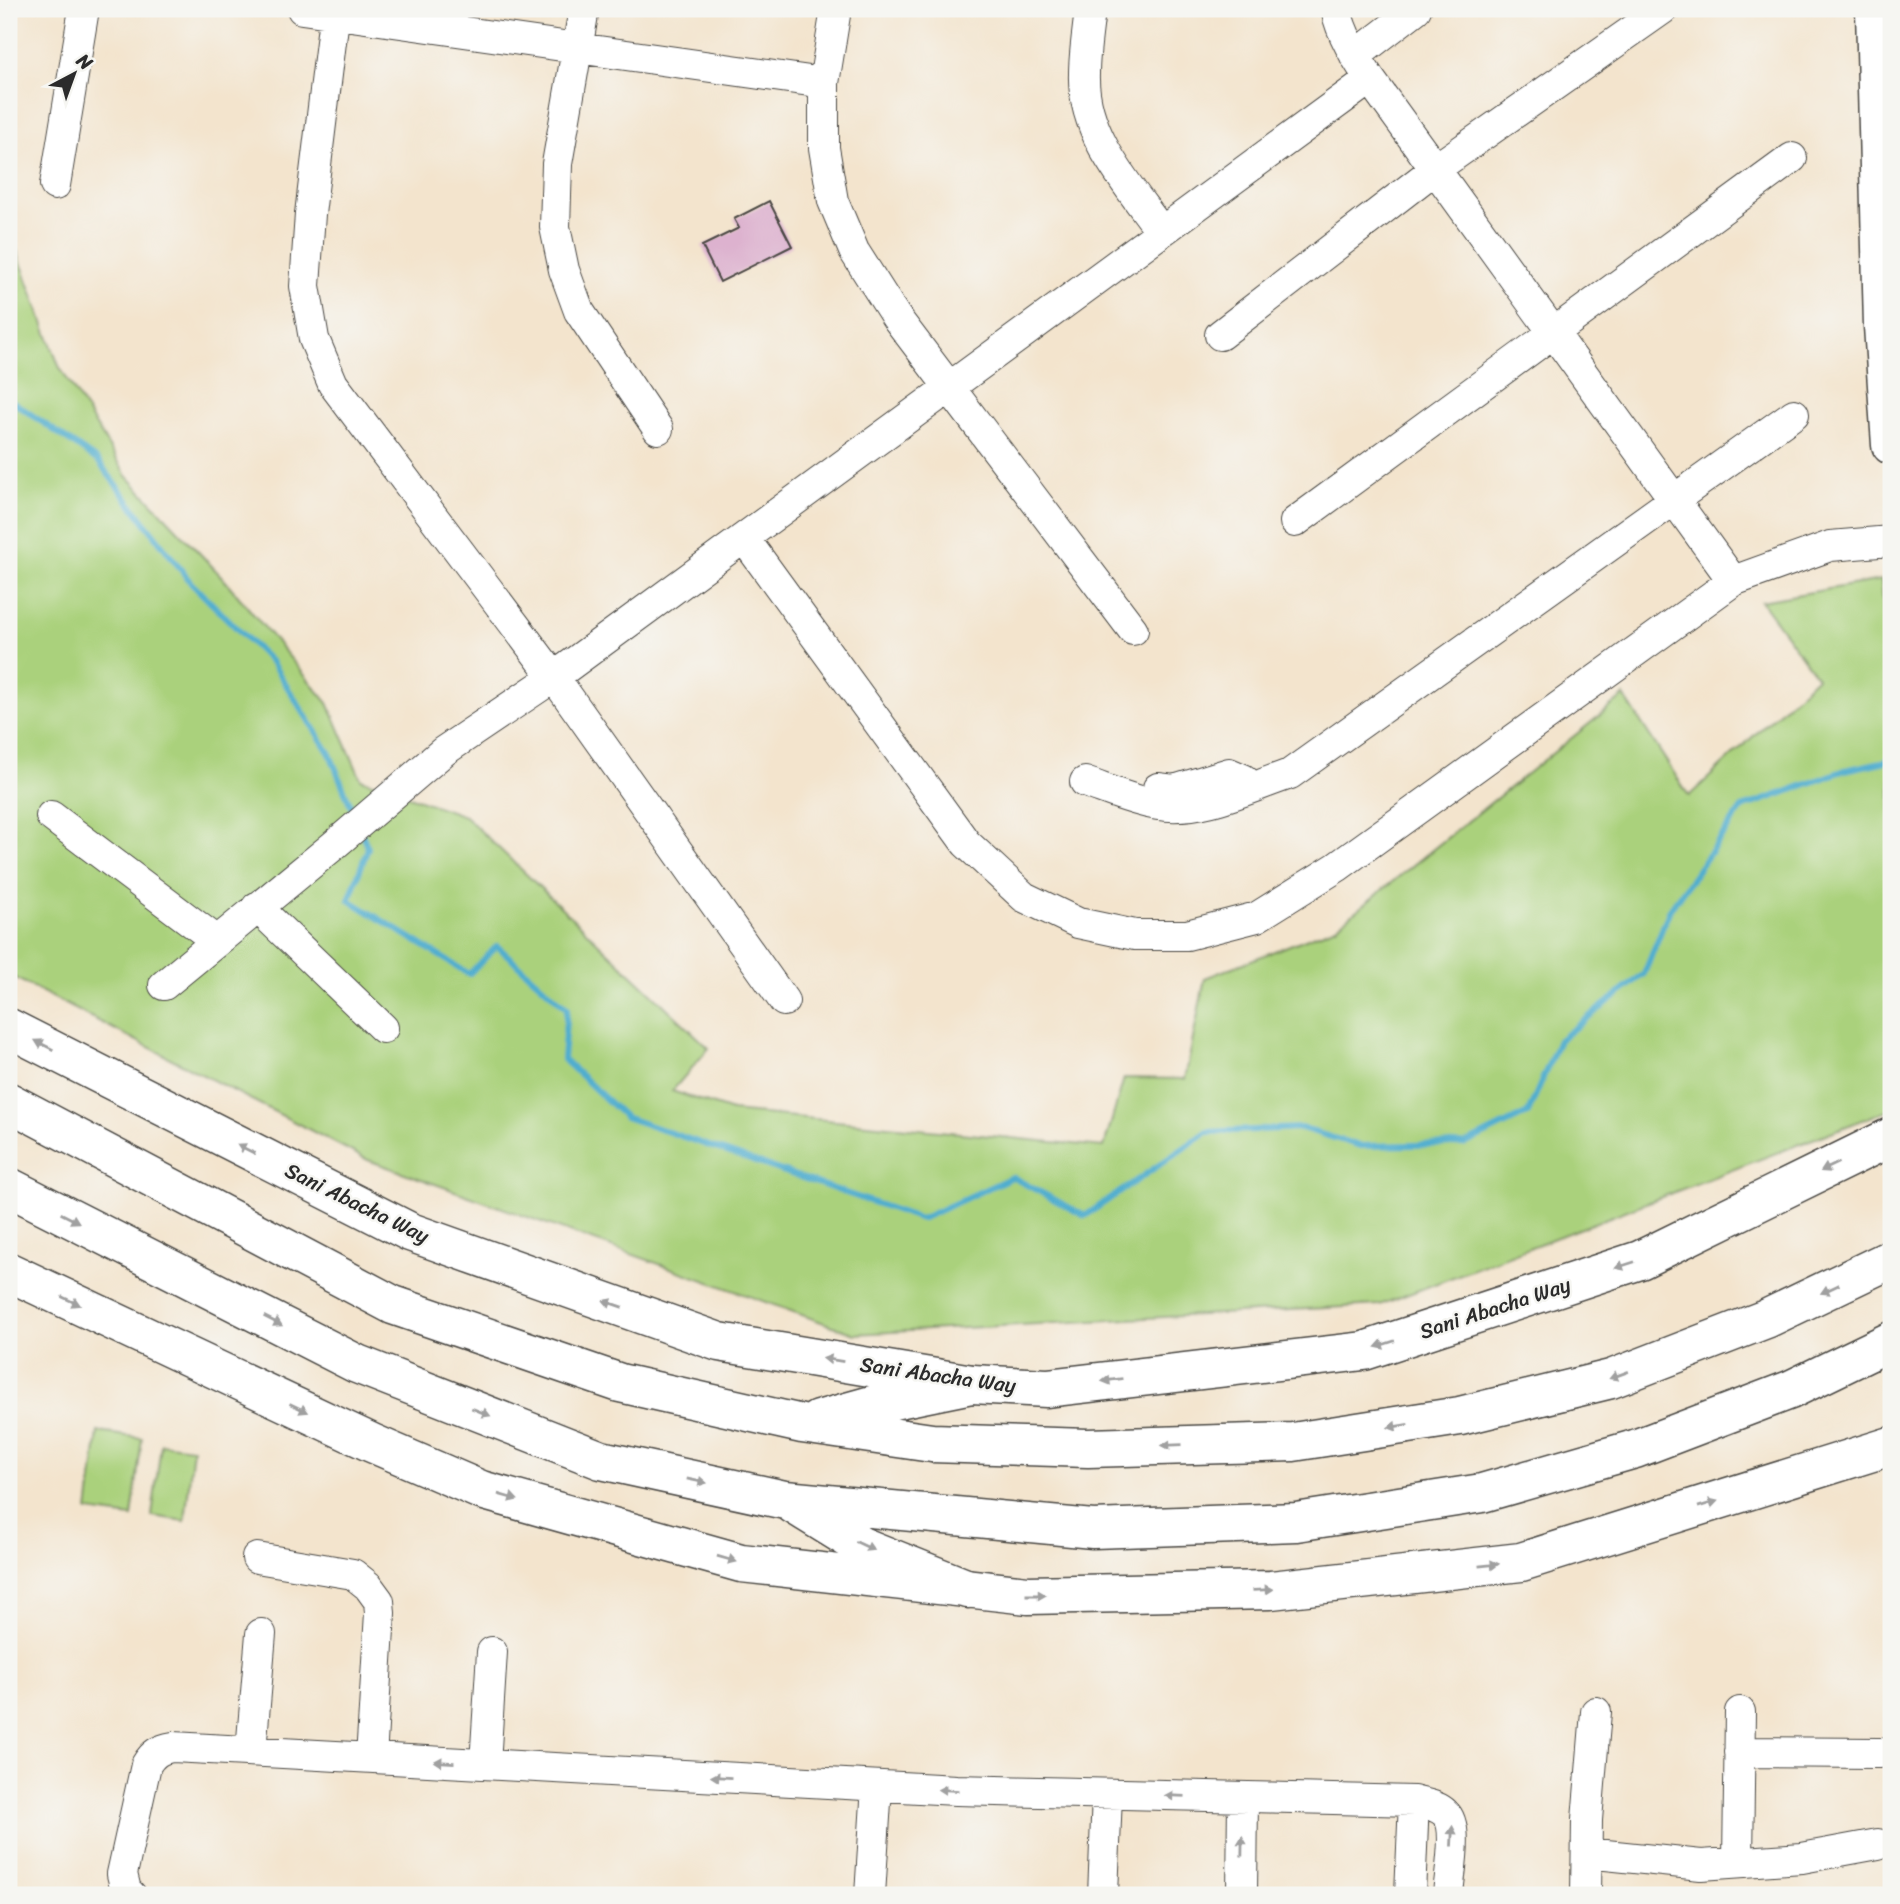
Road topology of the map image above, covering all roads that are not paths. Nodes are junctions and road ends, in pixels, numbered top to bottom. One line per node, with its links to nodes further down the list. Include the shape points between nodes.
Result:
1 (84, 9): 16 (street)
2 (302, 9): 10 (street)
3 (584, 9): 11 (street)
4 (836, 9): 13 (street)
5 (1090, 9): 17 (street, via 1083,76 1091,121 1114,166)
6 (1336, 9): 12 (street)
7 (1416, 9): 12 (street)
8 (1663, 9): 15 (street)
9 (1875, 9): 18 (main road)
10 (335, 11): 11 (street); 31 (street, via 305,286 314,340 333,384)
11 (577, 47): 13 (street); 23 (street, via 557,164 555,227 564,270 579,311)
12 (1362, 67): 15 (street); 17 (street)
13 (824, 83): 21 (street, via 824,148 833,201 854,251 896,317)
14 (1793, 158): 19 (street)
15 (1435, 169): 19 (street); 20 (street)
16 (55, 185)
17 (1161, 231): 21 (street)
18 (1887, 326): 24 (main road)
19 (1553, 333): 25 (street); 26 (street)
20 (1220, 335)
21 (950, 386): 27 (street); 30 (street)
22 (1794, 414): 25 (street)
23 (658, 429)
24 (1891, 445)
25 (1674, 500): 29 (street); 34 (street, via 1290,774)
26 (1294, 522)
27 (744, 538): 29 (street, via 966,843 1024,897 1077,922 1135,935 1186,935 1257,917 1337,867); 31 (street)
28 (1891, 541): 29 (street, via 1830,546)
29 (1733, 581)
30 (1133, 630)
31 (554, 677): 36 (street, via 444,751); 39 (street)
32 (1085, 782): 34 (street, via 1141,801 1177,806)
33 (1132, 783): 34 (street, via 1174,790 1229,773)
34 (1252, 787)
35 (51, 816): 37 (street)
36 (257, 907): 37 (street); 41 (street)
37 (216, 941): 38 (street)
38 (164, 985)
39 (784, 1001)
40 (9, 1028): 48 (main road, Sani Abacha Way, one-way to 40, via 719,1342 410,1232)
41 (383, 1028)
42 (9, 1102): 49 (main road, via 393,1305 620,1383)
43 (1891, 1137): 48 (main road, Sani Abacha Way, one-way to 48, via 1640,1260 1364,1351 1047,1388)
44 (9, 1187): 51 (main road, one-way to 51, via 357,1364 601,1460)
45 (1891, 1259): 49 (main road, one-way to 49, via 1766,1319 1611,1379 1460,1416 1305,1440 1088,1448 932,1443)
46 (9, 1272): 53 (main road, one-way to 53, via 372,1443 481,1489 741,1563)
47 (1891, 1341): 51 (main road, via 1790,1390 1635,1449 1482,1493 1296,1522 1093,1529)
48 (972, 1384): 49 (main road)
49 (802, 1424)
50 (1891, 1446): 53 (main road, one-way to 50, via 1028,1595 1271,1590 1521,1562)
51 (785, 1500): 53 (main road, one-way to 53, via 861,1545)
52 (257, 1558): 61 (street, via 353,1574 379,1601)
53 (968, 1589)
54 (261, 1634): 58 (street)
55 (492, 1652): 62 (street)
56 (1596, 1712): 68 (street)
57 (1740, 1712): 59 (street)
58 (251, 1751): 61 (street); 70 (street, via 173,1747 152,1755 122,1874)
59 (1739, 1752): 60 (street); 69 (street)
60 (1880, 1753)
61 (371, 1758): 62 (street, one-way to 61)
62 (485, 1764): 63 (street, one-way to 62)
63 (877, 1786): 64 (street, one-way to 63); 71 (street)
64 (1107, 1794): 65 (street, one-way to 64); 72 (street)
65 (1243, 1798): 66 (street); 73 (street, one-way to 65)
66 (1414, 1801): 74 (street); 75 (street, one-way to 66, via 1454,1825 1445,1812)
67 (1878, 1844): 69 (street, via 1802,1858)
68 (1587, 1853): 69 (street, via 1701,1865); 76 (street)
69 (1738, 1862)
70 (131, 1895)
71 (870, 1895)
72 (1103, 1895)
73 (1242, 1895)
74 (1410, 1895)
75 (1448, 1895)
76 (1586, 1895)

